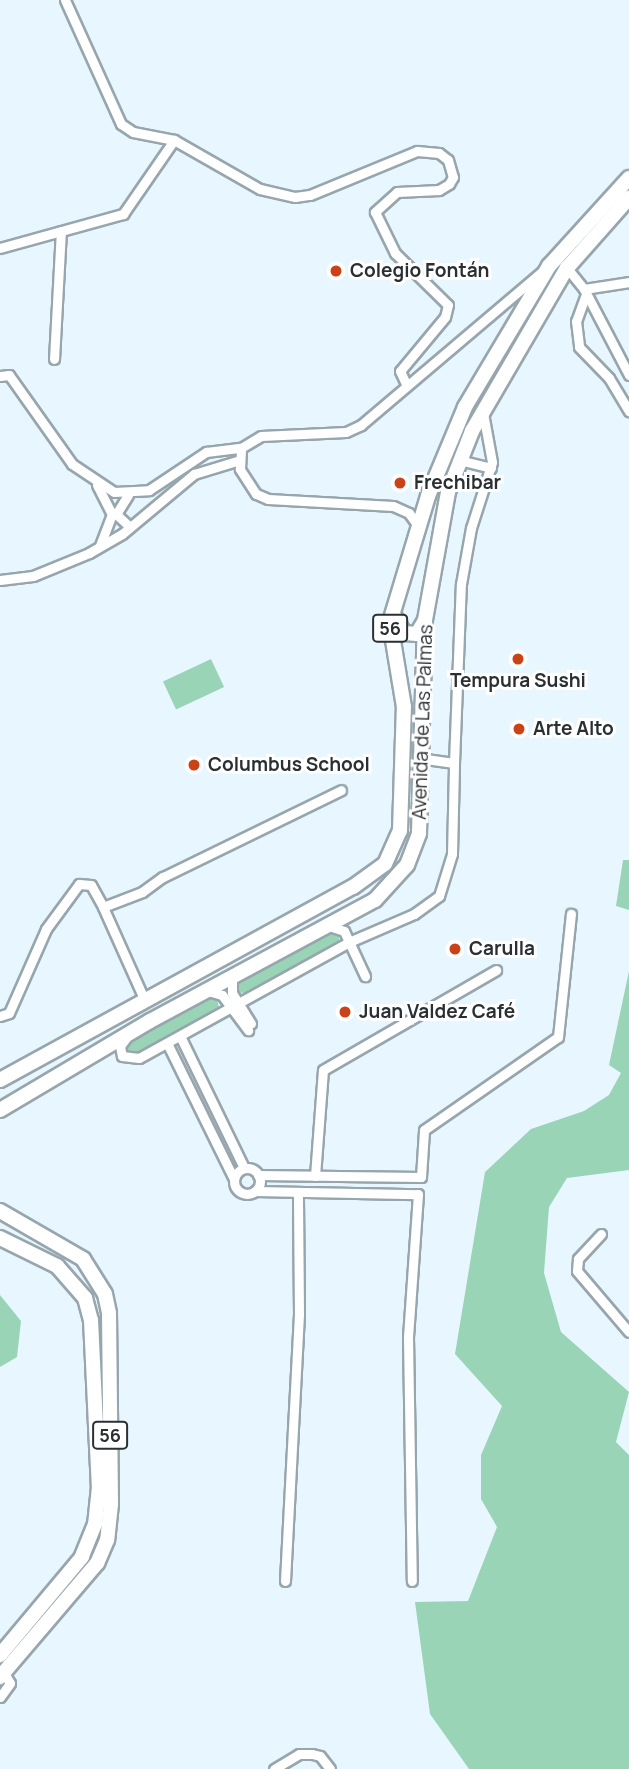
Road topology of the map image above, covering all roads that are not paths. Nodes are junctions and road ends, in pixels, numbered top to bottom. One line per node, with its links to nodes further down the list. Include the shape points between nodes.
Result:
1 (65, 0): 2 (street, via 121,124 133,132)
2 (174, 140): 5 (street, via 127,211); 13 (street, via 242,181 295,197 417,151 439,153 448,160 453,177 449,184 439,191 397,192 375,212 395,253 448,305 445,317 400,371)
3 (629, 178): 7 (main road, Avenida de Las Palmas / 56)
4 (629, 198): 8 (main road, Avenida de Las Palmas / 56)
5 (61, 231): 6 (street); 10 (street)
6 (0, 248)
7 (550, 266): 13 (street); 23 (main road, Avenida de Las Palmas / 56, via 449,438)
8 (578, 281): 9 (street); 11 (street); 14 (main road, Avenida de Las Palmas / 56); 15 (street, via 579,346 609,378)
9 (629, 282)
10 (54, 359)
11 (629, 375)
12 (0, 376): 20 (street, via 9,375 72,464)
13 (406, 384): 16 (street, via 372,418 346,432 273,434)
14 (483, 411): 18 (main road, Avenida de Las Palmas / 56); 19 (street, via 492,448)
15 (629, 411)
16 (241, 448): 17 (street); 21 (street, via 206,452 149,490)
17 (240, 460): 22 (street, via 194,474); 23 (street, via 249,486 268,499 393,506 409,513)
18 (459, 460): 19 (street); 27 (main road, Avenida de Las Palmas / 56, via 438,529)
19 (491, 468): 29 (street, via 471,528 461,584)
20 (92, 481): 21 (street); 24 (street, via 103,491 112,514)
21 (128, 495): 22 (street, via 116,514)
22 (130, 527): 24 (street)
23 (419, 527): 26 (main road, Avenida de Las Palmas / 56)
24 (99, 547): 25 (street, via 33,576)
25 (0, 580)
26 (393, 612): 27 (main road, via 398,626 411,635 419,632); 39 (main road, Avenida de Las Palmas / 56, via 390,639 404,707 401,831 385,864 353,887)
27 (425, 621): 28 (main road, Avenida de Las Palmas / 56)
28 (420, 758): 29 (street); 33 (main road, Avenida de Las Palmas / 56, via 419,833 407,865 375,900)
29 (454, 763): 34 (street, via 455,819 447,883 439,896 414,914)
30 (341, 790): 31 (street, via 163,877 142,892)
31 (103, 907): 39 (street); 41 (street, via 91,885 79,884 46,929 9,1013)
32 (571, 914): 50 (street, via 558,1037 424,1130 421,1177)
33 (324, 927): 34 (street, via 341,927); 36 (main road, Avenida de Las Palmas / 56)
34 (349, 942): 37 (street); 40 (street)
35 (496, 970): 50 (street, via 323,1070)
36 (232, 976): 38 (main road, Avenida de Las Palmas / 56); 40 (street)
37 (365, 976)
38 (207, 990): 40 (street, via 218,992); 43 (main road, Avenida de Las Palmas / 56)
39 (145, 1001): 46 (main road, Avenida de Las Palmas / 56)
40 (234, 1006): 42 (street); 44 (street)
41 (0, 1016)
42 (251, 1028)
43 (135, 1030): 45 (street, via 120,1046 127,1059); 47 (main road, Avenida de Las Palmas / 56)
44 (180, 1035): 45 (street); 48 (street)
45 (167, 1043): 51 (street)
46 (0, 1080)
47 (0, 1110)
48 (244, 1168): 49 (street); 51 (street)
49 (258, 1175): 50 (street); 52 (street)
50 (315, 1176)
51 (234, 1179): 52 (street, via 240,1193)
52 (255, 1191): 53 (street)
53 (298, 1192): 58 (street, via 299,1314); 59 (street, via 418,1194 408,1337)
54 (0, 1211): 61 (main road, 56, via 71,1250 100,1281 109,1313 111,1477 110,1521 97,1563)
55 (601, 1234): 57 (street, via 578,1259 578,1271)
56 (0, 1238): 60 (main road, 56, via 57,1266 85,1298 91,1320 99,1487 95,1524 82,1557)
57 (629, 1332)
58 (285, 1581)
59 (412, 1581)
60 (0, 1655)
61 (2, 1675): 62 (street, via 10,1683)
62 (0, 1697)
63 (274, 1769): 64 (street, via 299,1754 312,1754 320,1756)
64 (330, 1769)

